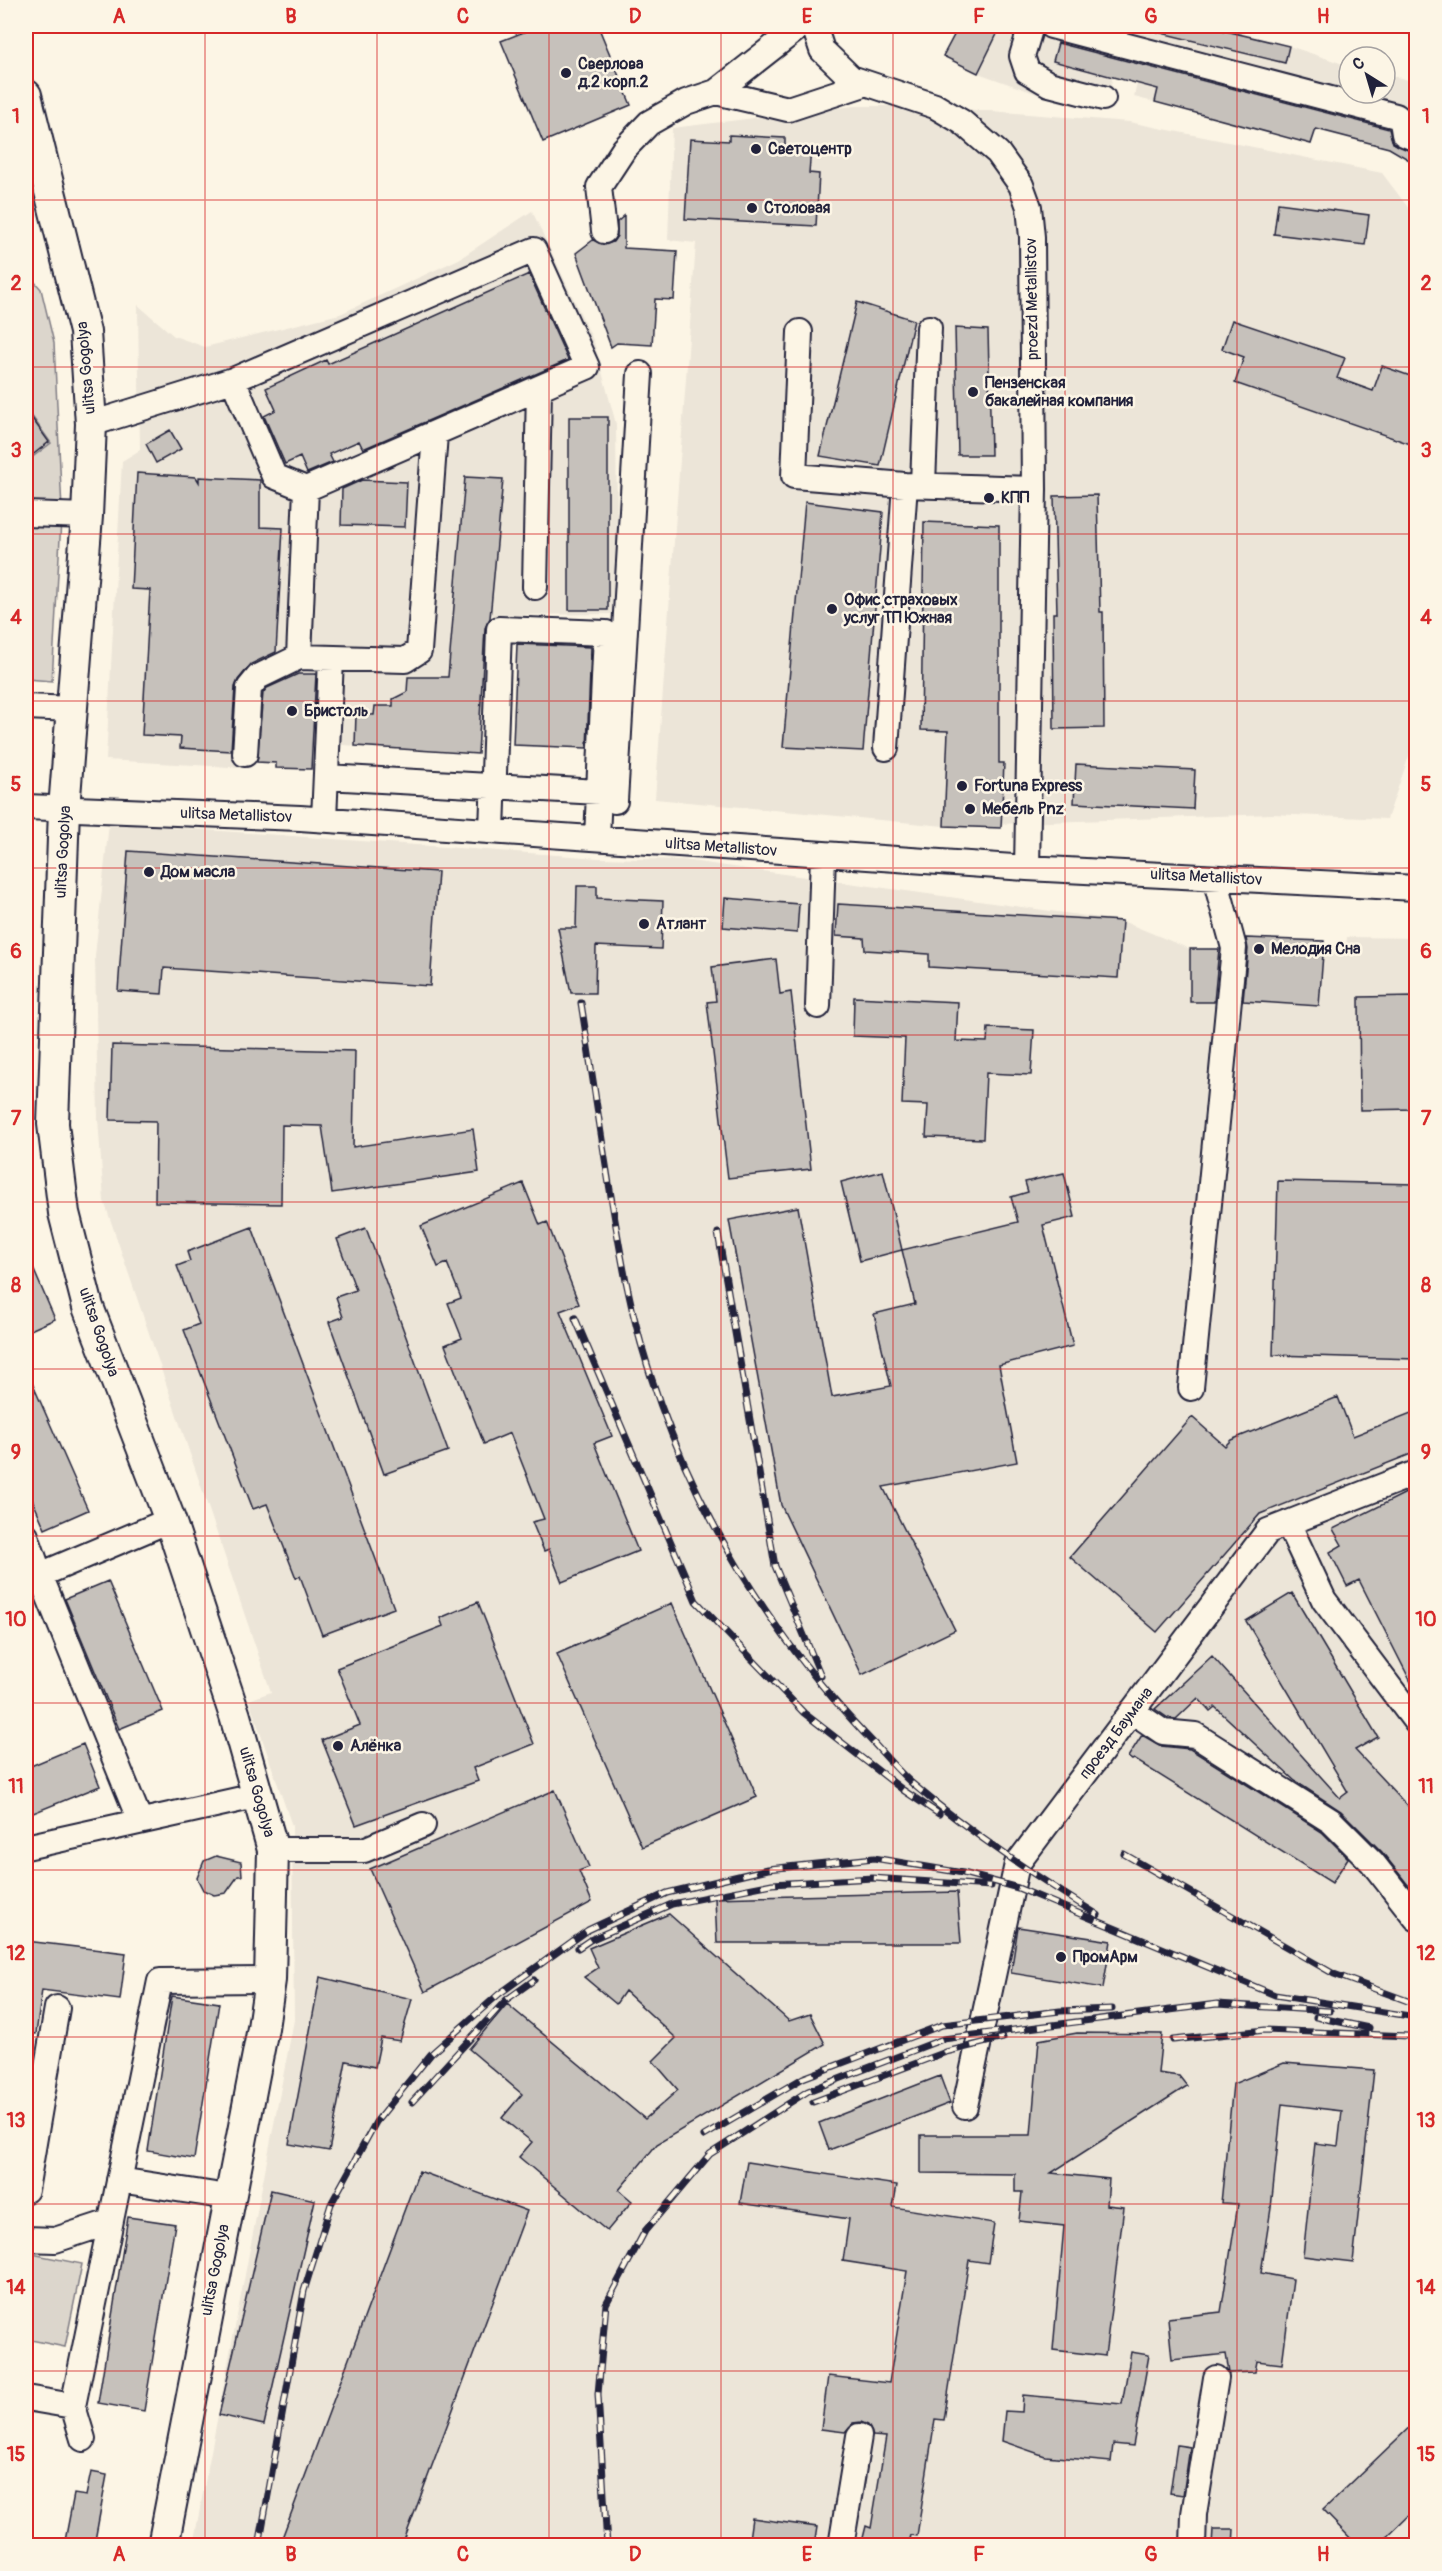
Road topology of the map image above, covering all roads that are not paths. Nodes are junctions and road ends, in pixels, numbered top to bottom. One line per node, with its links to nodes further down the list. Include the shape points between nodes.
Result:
1 (800, 26): 6 (street)
2 (814, 26): 5 (street, proezd Metallistov, via 817,41 829,59)
3 (1031, 26): 8 (street, via 1022,56 1027,71 1048,84)
4 (1051, 26): 9 (street, via 1396,116 1402,121 1404,134)
5 (864, 84): 6 (street, via 788,108); 20 (street, proezd Metallistov, via 912,96 962,122 998,153 1021,185 1029,207 1032,237)
6 (716, 92): 10 (street, via 686,102 649,123 624,149 599,187)
7 (26, 95): 16 (main road, ulitsa Gogolya, via 85,332)
8 (1103, 98)
9 (1416, 139)
10 (604, 231)
11 (929, 328): 18 (street)
12 (800, 332): 18 (street, via 794,476)
13 (640, 374): 32 (street)
14 (233, 380): 15 (street, via 534,250 587,367); 16 (street); 19 (street, via 274,476)
15 (539, 388): 17 (street); 23 (street)
16 (91, 424): 22 (main road, ulitsa Gogolya)
17 (435, 434): 19 (street); 25 (street, via 419,651 405,660)
18 (914, 485): 20 (street); 28 (street)
19 (306, 489): 24 (street)
20 (1034, 489): 39 (street, proezd Metallistov)
21 (26, 514): 22 (street)
22 (87, 516): 27 (main road, ulitsa Gogolya)
23 (535, 587)
24 (299, 657): 25 (street); 29 (street, via 251,683)
25 (331, 658): 30 (street)
26 (26, 707): 27 (street)
27 (72, 709): 34 (main road, ulitsa Gogolya)
28 (886, 748)
29 (245, 754)
30 (326, 777): 31 (street); 35 (street)
31 (493, 785): 32 (street); 32 (street, via 500,629 606,633); 36 (street)
32 (607, 796): 37 (street)
33 (26, 807): 34 (street, ulitsa Metallistov)
34 (64, 809): 35 (street, ulitsa Metallistov); 45 (main road, ulitsa Gogolya, via 53,1124 64,1213 88,1307)
35 (324, 819): 36 (street, ulitsa Metallistov)
36 (492, 831): 37 (street, ulitsa Metallistov)
37 (597, 838): 38 (street, ulitsa Metallistov)
38 (823, 854): 39 (street, ulitsa Metallistov); 42 (street)
39 (1027, 868): 40 (street, ulitsa Metallistov)
40 (1215, 878): 41 (street, ulitsa Metallistov); 43 (street, via 1234,948)
41 (1416, 888)
42 (818, 1006)
43 (1191, 1388)
44 (1416, 1473): 46 (street, проезд Баумана)
45 (170, 1520): 48 (street); 51 (main road, ulitsa Gogolya)
46 (1288, 1523): 49 (street, проезд Баумана, via 1268,1532); 50 (street, via 1324,1600)
47 (26, 1536): 48 (street)
48 (40, 1575): 52 (street)
49 (1132, 1712): 56 (street, via 1163,1732 1195,1735 1332,1821 1372,1862); 60 (street, проезд Баумана, via 1017,1864)
50 (1416, 1722)
51 (260, 1795): 52 (street); 55 (main road, ulitsa Gogolya)
52 (140, 1821): 54 (street)
53 (423, 1825): 55 (street, via 364,1850)
54 (26, 1846)
55 (273, 1850): 57 (main road, ulitsa Gogolya)
56 (1416, 1918)
57 (270, 1980): 61 (street, via 160,1981); 63 (main road, ulitsa Gogolya)
58 (57, 2008): 59 (street)
59 (33, 2098): 62 (street)
60 (964, 2106)
61 (119, 2180): 63 (street); 64 (street)
62 (26, 2190)
63 (228, 2198): 71 (main road, ulitsa Gogolya)
64 (110, 2222): 65 (street, via 55,2240); 68 (street)
65 (26, 2239)
66 (1216, 2378): 73 (street, via 1194,2514)
67 (26, 2398): 68 (street)
68 (73, 2406): 70 (street)
69 (859, 2436): 72 (street)
70 (83, 2439)
71 (163, 2546)
72 (841, 2546)
73 (1193, 2546)

